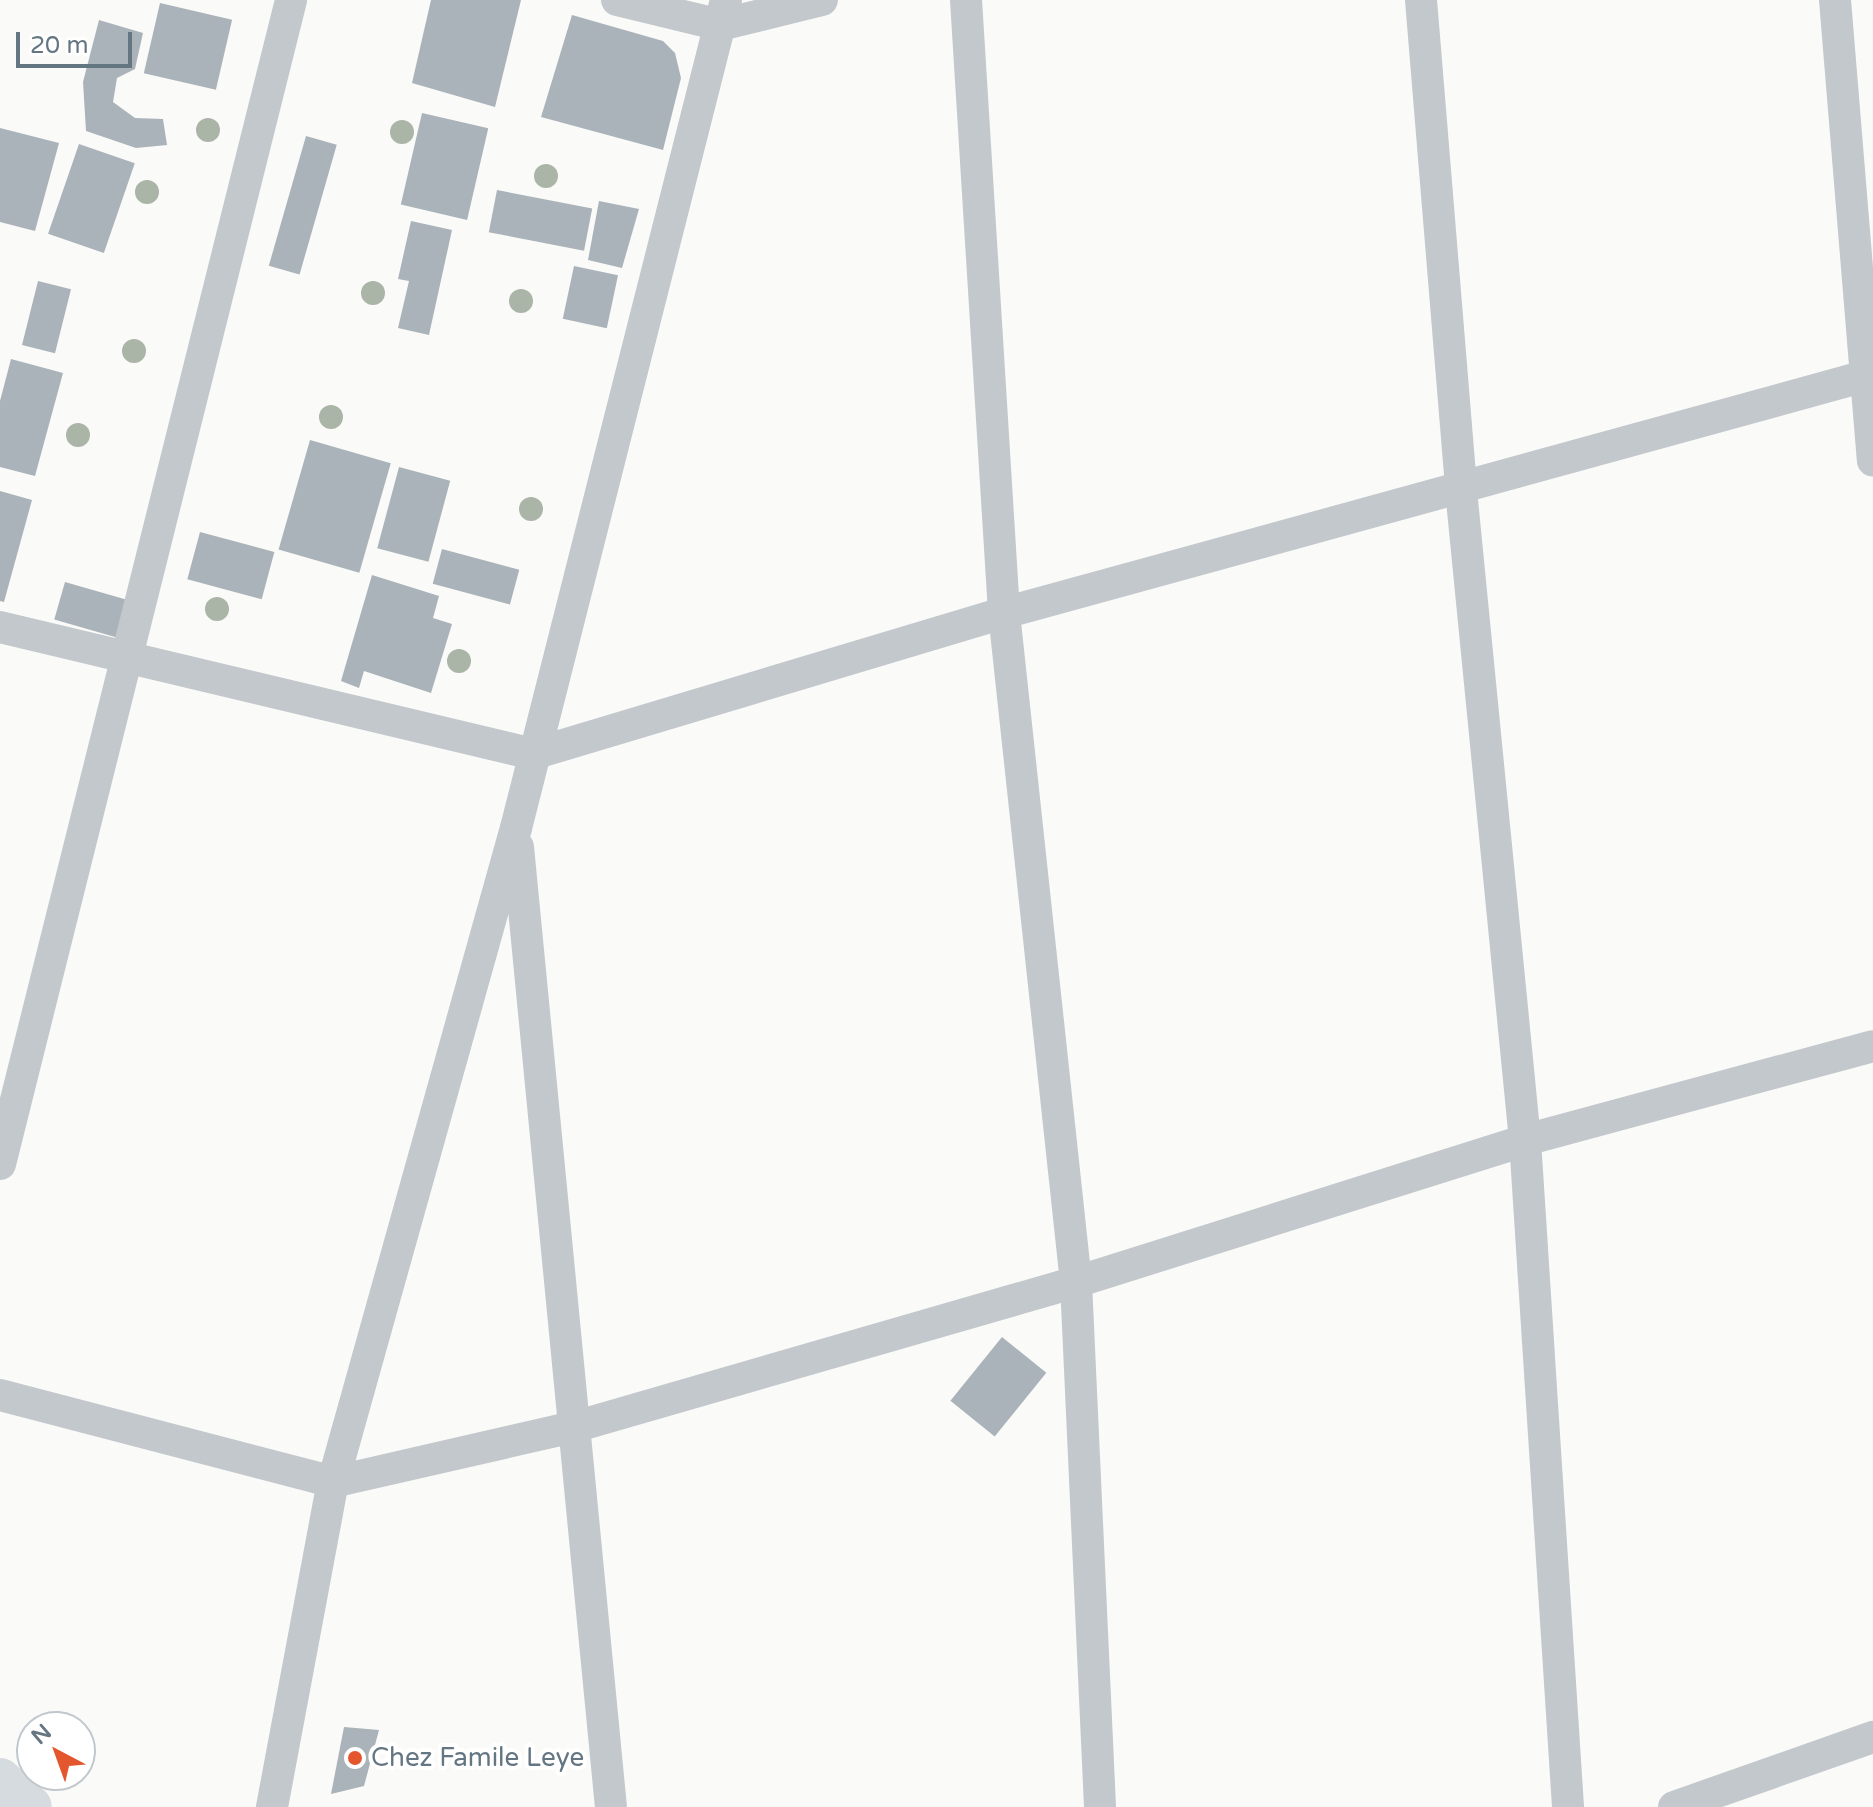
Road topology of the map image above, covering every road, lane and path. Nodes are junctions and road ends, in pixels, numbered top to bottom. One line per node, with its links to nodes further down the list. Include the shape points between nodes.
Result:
1 (291, 0): 13 (street)
2 (617, 0): 7 (street)
3 (822, 0): 7 (street)
4 (966, 0): 11 (street)
5 (1421, 0): 10 (street)
6 (1835, 0): 8 (street)
7 (723, 13): 14 (street)
8 (1869, 375): 9 (street); 10 (street)
9 (1873, 460)
10 (1461, 490): 11 (street); 17 (street)
11 (1004, 613): 14 (street); 19 (street)
12 (0, 627): 13 (street)
13 (123, 659): 14 (street); 18 (street)
14 (533, 754): 15 (street)
15 (516, 828): 21 (street); 22 (street)
16 (1873, 1046): 17 (street)
17 (1525, 1140): 19 (street); 29 (street)
18 (0, 1164)
19 (1076, 1282): 21 (street); 28 (street)
20 (0, 1395): 22 (street)
21 (574, 1427): 22 (street); 27 (street)
22 (333, 1482): 26 (street)
23 (1873, 1737): 30 (street)
24 (0, 1780): 25 (main road)
25 (30, 1807)
26 (272, 1807)
27 (611, 1807)
28 (1100, 1807)
29 (1568, 1807)
30 (1674, 1807)

